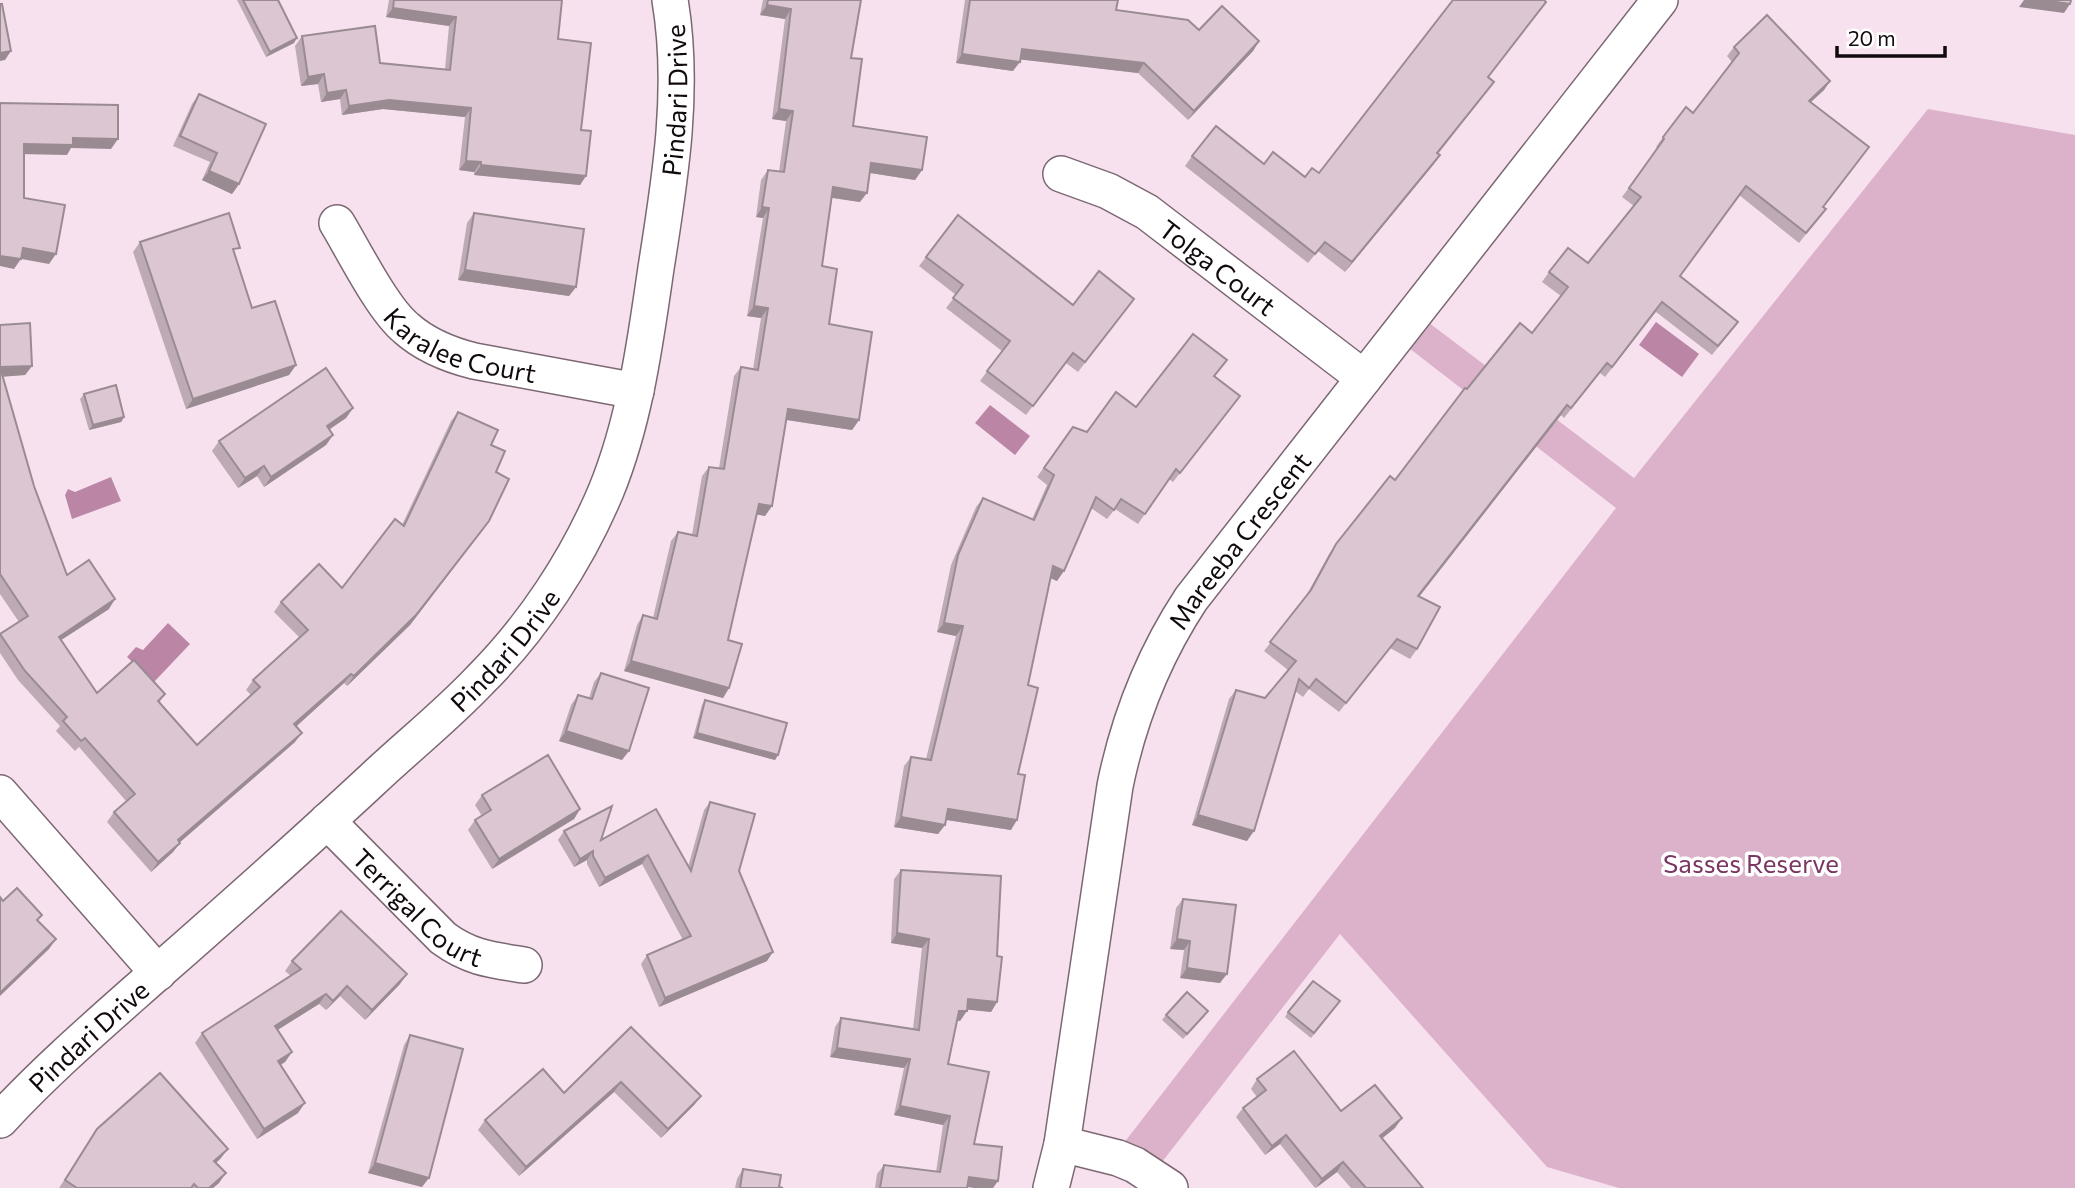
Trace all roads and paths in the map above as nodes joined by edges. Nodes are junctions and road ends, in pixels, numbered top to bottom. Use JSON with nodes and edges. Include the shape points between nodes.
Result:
{"nodes":[{"id":1,"x":670,"y":0,"type":"edge"},
{"id":2,"x":1660,"y":0,"type":"edge"},
{"id":3,"x":1061,"y":174,"type":"dead end"},
{"id":4,"x":337,"y":223,"type":"dead end"},
{"id":5,"x":1364,"y":378,"type":"junction"},
{"id":6,"x":636,"y":391,"type":"junction"},
{"id":7,"x":0,"y":793,"type":"edge"},
{"id":8,"x":327,"y":821,"type":"junction"},
{"id":9,"x":524,"y":965,"type":"dead end"},
{"id":10,"x":158,"y":973,"type":"junction"},
{"id":11,"x":0,"y":1120,"type":"edge"},
{"id":12,"x":1062,"y":1144,"type":"junction"},
{"id":13,"x":1051,"y":1188,"type":"edge"},
{"id":14,"x":1170,"y":1188,"type":"edge"}],
"edges":[{"from":1,"to":6,"type":"street","name":"Pindari Drive","via":[[677,60],[674,129]]},
{"from":2,"to":5,"type":"street","name":"Mareeba Crescent"},
{"from":3,"to":5,"type":"street","name":"Tolga Court","via":[[1147,212]]},
{"from":4,"to":6,"type":"street","name":"Karalee Court","via":[[388,307],[405,328],[425,342],[474,361]]},
{"from":5,"to":12,"type":"street","name":"Mareeba Crescent","via":[[1191,599],[1138,699],[1115,786]]},
{"from":6,"to":8,"type":"street","name":"Pindari Drive","via":[[605,494],[541,607],[477,684]]},
{"from":7,"to":10,"type":"street"},
{"from":8,"to":9,"type":"street","name":"Terrigal Court","via":[[443,938],[481,958]]},
{"from":8,"to":10,"type":"street","name":"Pindari Drive"},
{"from":10,"to":11,"type":"street","name":"Pindari Drive","via":[[65,1053]]},
{"from":12,"to":13,"type":"street","name":"Mareeba Crescent"},
{"from":12,"to":14,"type":"street","via":[[1118,1158]]}]}
